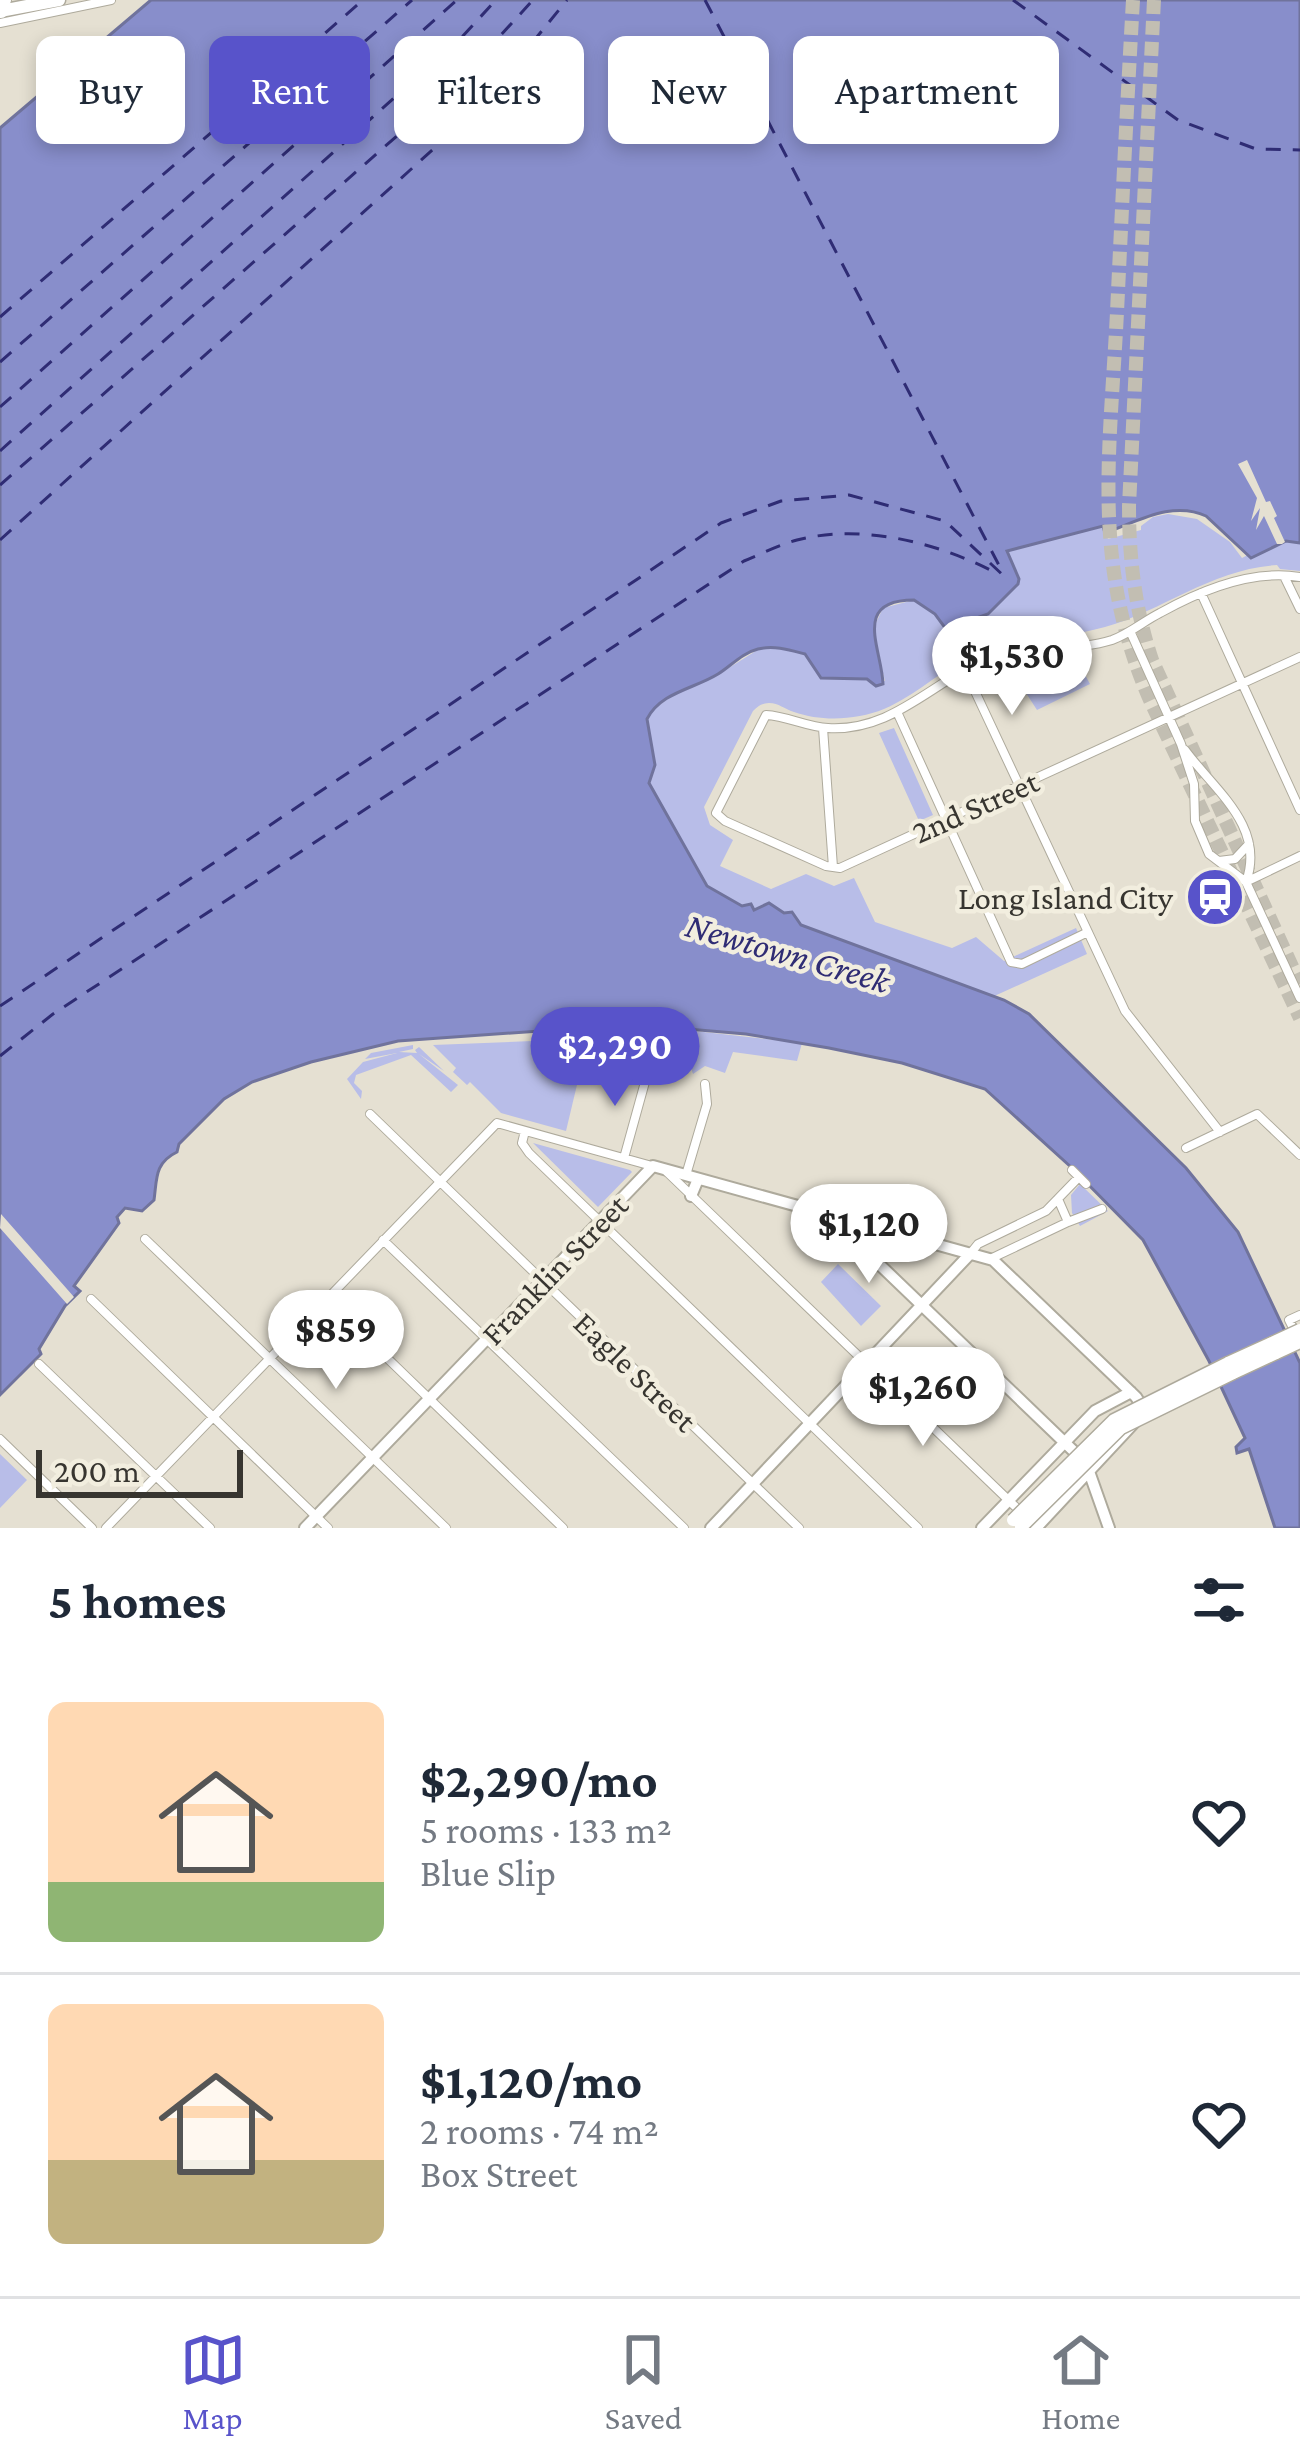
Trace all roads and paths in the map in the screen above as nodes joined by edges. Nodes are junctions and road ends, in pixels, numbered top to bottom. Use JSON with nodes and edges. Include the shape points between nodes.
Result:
{"nodes":[{"id":1,"x":59,"y":0,"type":"edge"},
{"id":2,"x":111,"y":0,"type":"edge"},
{"id":3,"x":0,"y":11,"type":"edge"},
{"id":4,"x":0,"y":23,"type":"edge"},
{"id":5,"x":1284,"y":574,"type":"junction"},
{"id":6,"x":1300,"y":577,"type":"edge"},
{"id":7,"x":1201,"y":593,"type":"junction"},
{"id":8,"x":1300,"y":609,"type":"edge"},
{"id":9,"x":1130,"y":631,"type":"junction"},
{"id":10,"x":1300,"y":657,"type":"edge"},
{"id":11,"x":965,"y":670,"type":"junction"},
{"id":12,"x":1242,"y":683,"type":"junction"},
{"id":13,"x":898,"y":714,"type":"junction"},
{"id":14,"x":1169,"y":717,"type":"junction"},
{"id":15,"x":823,"y":728,"type":"junction"},
{"id":16,"x":1181,"y":744,"type":"junction"},
{"id":17,"x":1020,"y":786,"type":"junction"},
{"id":18,"x":1300,"y":810,"type":"edge"},
{"id":19,"x":946,"y":819,"type":"junction"},
{"id":20,"x":1249,"y":844,"type":"junction"},
{"id":21,"x":1300,"y":856,"type":"edge"},
{"id":22,"x":1218,"y":861,"type":"junction"},
{"id":23,"x":833,"y":868,"type":"junction"},
{"id":24,"x":1246,"y":881,"type":"junction"},
{"id":25,"x":1088,"y":932,"type":"junction"},
{"id":26,"x":1300,"y":998,"type":"edge"},
{"id":27,"x":643,"y":1064,"type":"dead end"},
{"id":28,"x":705,"y":1084,"type":"dead end"},
{"id":29,"x":370,"y":1114,"type":"dead end"},
{"id":30,"x":525,"y":1131,"type":"junction"},
{"id":31,"x":1220,"y":1132,"type":"junction"},
{"id":32,"x":1186,"y":1148,"type":"dead end"},
{"id":33,"x":1300,"y":1155,"type":"edge"},
{"id":34,"x":623,"y":1158,"type":"junction"},
{"id":35,"x":659,"y":1168,"type":"junction"},
{"id":36,"x":692,"y":1177,"type":"junction"},
{"id":37,"x":1079,"y":1177,"type":"dead end"},
{"id":38,"x":439,"y":1181,"type":"junction"},
{"id":39,"x":692,"y":1196,"type":"junction"},
{"id":40,"x":1058,"y":1199,"type":"junction"},
{"id":41,"x":1102,"y":1209,"type":"dead end"},
{"id":42,"x":829,"y":1216,"type":"junction"},
{"id":43,"x":600,"y":1221,"type":"junction"},
{"id":44,"x":1068,"y":1222,"type":"junction"},
{"id":45,"x":869,"y":1227,"type":"junction"},
{"id":46,"x":145,"y":1240,"type":"dead end"},
{"id":47,"x":383,"y":1240,"type":"junction"},
{"id":48,"x":860,"y":1244,"type":"junction"},
{"id":49,"x":980,"y":1256,"type":"junction"},
{"id":50,"x":951,"y":1279,"type":"junction"},
{"id":51,"x":542,"y":1281,"type":"junction"},
{"id":52,"x":91,"y":1299,"type":"dead end"},
{"id":53,"x":326,"y":1299,"type":"junction"},
{"id":54,"x":925,"y":1306,"type":"junction"},
{"id":55,"x":1300,"y":1315,"type":"edge"},
{"id":56,"x":1300,"y":1330,"type":"edge"},
{"id":57,"x":487,"y":1339,"type":"junction"},
{"id":58,"x":1300,"y":1342,"type":"edge"},
{"id":59,"x":269,"y":1358,"type":"junction"},
{"id":60,"x":39,"y":1364,"type":"dead end"},
{"id":61,"x":868,"y":1365,"type":"junction"},
{"id":62,"x":1131,"y":1392,"type":"junction"},
{"id":63,"x":430,"y":1398,"type":"junction"},
{"id":64,"x":212,"y":1417,"type":"junction"},
{"id":65,"x":811,"y":1425,"type":"junction"},
{"id":66,"x":0,"y":1439,"type":"edge"},
{"id":67,"x":1065,"y":1442,"type":"junction"},
{"id":68,"x":373,"y":1457,"type":"junction"},
{"id":69,"x":1091,"y":1471,"type":"junction"},
{"id":70,"x":156,"y":1476,"type":"junction"},
{"id":71,"x":754,"y":1484,"type":"junction"},
{"id":72,"x":1009,"y":1501,"type":"junction"},
{"id":73,"x":316,"y":1516,"type":"junction"},
{"id":74,"x":1015,"y":1526,"type":"edge"},
{"id":75,"x":92,"y":1528,"type":"edge"},
{"id":76,"x":106,"y":1528,"type":"edge"},
{"id":77,"x":210,"y":1528,"type":"edge"},
{"id":78,"x":305,"y":1528,"type":"edge"},
{"id":79,"x":328,"y":1528,"type":"edge"},
{"id":80,"x":446,"y":1528,"type":"edge"},
{"id":81,"x":563,"y":1528,"type":"edge"},
{"id":82,"x":684,"y":1528,"type":"edge"},
{"id":83,"x":711,"y":1528,"type":"edge"},
{"id":84,"x":799,"y":1528,"type":"edge"},
{"id":85,"x":918,"y":1528,"type":"edge"},
{"id":86,"x":982,"y":1528,"type":"edge"},
{"id":87,"x":1036,"y":1528,"type":"edge"},
{"id":88,"x":1109,"y":1528,"type":"edge"}],
"edges":[{"from":1,"to":3,"type":"main road"},
{"from":2,"to":4,"type":"street"},
{"from":5,"to":6,"type":"street"},
{"from":5,"to":7,"type":"street"},
{"from":5,"to":8,"type":"street"},
{"from":7,"to":9,"type":"street"},
{"from":7,"to":12,"type":"street"},
{"from":9,"to":11,"type":"street","via":[[1084,646],[1013,651]]},
{"from":9,"to":14,"type":"street"},
{"from":10,"to":12,"type":"street","name":"2nd Street"},
{"from":11,"to":13,"type":"street"},
{"from":11,"to":17,"type":"street"},
{"from":12,"to":14,"type":"street","name":"2nd Street"},
{"from":12,"to":18,"type":"street"},
{"from":13,"to":15,"type":"street"},
{"from":13,"to":19,"type":"street"},
{"from":14,"to":16,"type":"street"},
{"from":14,"to":17,"type":"street","name":"2nd Street"},
{"from":15,"to":23,"type":"street"},
{"from":15,"to":23,"type":"street","via":[[766,715],[716,813]]},
{"from":16,"to":20,"type":"street","via":[[1232,802]]},
{"from":16,"to":22,"type":"street","via":[[1195,821]]},
{"from":17,"to":19,"type":"street","name":"2nd Street"},
{"from":17,"to":25,"type":"street"},
{"from":19,"to":23,"type":"street","name":"2nd Street"},
{"from":19,"to":25,"type":"street","via":[[1011,962]]},
{"from":20,"to":22,"type":"street","via":[[1235,859]]},
{"from":20,"to":24,"type":"street"},
{"from":21,"to":24,"type":"street"},
{"from":22,"to":24,"type":"street"},
{"from":24,"to":26,"type":"street"},
{"from":25,"to":31,"type":"street","via":[[1128,1016]]},
{"from":27,"to":34,"type":"street"},
{"from":28,"to":36,"type":"street"},
{"from":29,"to":38,"type":"street","name":"Eagle Street"},
{"from":30,"to":34,"type":"street"},
{"from":30,"to":38,"type":"street","via":[[497,1123]]},
{"from":30,"to":43,"type":"street","via":[[524,1148]]},
{"from":31,"to":32,"type":"street"},
{"from":31,"to":33,"type":"street","via":[[1257,1114]]},
{"from":34,"to":35,"type":"street"},
{"from":35,"to":36,"type":"street"},
{"from":35,"to":39,"type":"street"},
{"from":35,"to":43,"type":"street","name":"Franklin Street"},
{"from":36,"to":39,"type":"street"},
{"from":36,"to":42,"type":"street"},
{"from":37,"to":40,"type":"street"},
{"from":38,"to":47,"type":"street"},
{"from":38,"to":51,"type":"street","name":"Eagle Street"},
{"from":39,"to":61,"type":"street"},
{"from":40,"to":44,"type":"street"},
{"from":40,"to":49,"type":"street","via":[[978,1244]]},
{"from":41,"to":44,"type":"street"},
{"from":42,"to":45,"type":"street"},
{"from":42,"to":48,"type":"street"},
{"from":43,"to":51,"type":"street","name":"Franklin Street"},
{"from":43,"to":65,"type":"street"},
{"from":44,"to":49,"type":"street"},
{"from":45,"to":48,"type":"street"},
{"from":45,"to":49,"type":"street"},
{"from":46,"to":59,"type":"street"},
{"from":47,"to":53,"type":"street"},
{"from":47,"to":57,"type":"street"},
{"from":48,"to":54,"type":"street"},
{"from":49,"to":50,"type":"street"},
{"from":49,"to":50,"type":"street"},
{"from":49,"to":62,"type":"street"},
{"from":50,"to":54,"type":"street"},
{"from":51,"to":57,"type":"street","name":"Franklin Street"},
{"from":51,"to":71,"type":"street","name":"Eagle Street"},
{"from":52,"to":64,"type":"street"},
{"from":53,"to":59,"type":"street"},
{"from":53,"to":63,"type":"street"},
{"from":54,"to":61,"type":"street"},
{"from":54,"to":67,"type":"street"},
{"from":55,"to":58,"type":"street","via":[[1289,1320]]},
{"from":56,"to":74,"type":"main road","bridge":true,"via":[[1124,1413]]},
{"from":57,"to":63,"type":"street","name":"Franklin Street"},
{"from":57,"to":82,"type":"street"},
{"from":58,"to":74,"type":"main road","bridge":true,"via":[[1130,1422]]},
{"from":59,"to":64,"type":"street"},
{"from":59,"to":68,"type":"street"},
{"from":60,"to":70,"type":"street"},
{"from":61,"to":65,"type":"street"},
{"from":61,"to":72,"type":"street"},
{"from":62,"to":67,"type":"street","via":[[1099,1408]]},
{"from":62,"to":69,"type":"street","via":[[1145,1411]]},
{"from":63,"to":68,"type":"street","name":"Franklin Street"},
{"from":63,"to":81,"type":"street"},
{"from":64,"to":70,"type":"street"},
{"from":64,"to":73,"type":"street"},
{"from":65,"to":71,"type":"street"},
{"from":65,"to":85,"type":"street"},
{"from":66,"to":75,"type":"street"},
{"from":67,"to":69,"type":"street"},
{"from":67,"to":72,"type":"street"},
{"from":68,"to":73,"type":"street","name":"Franklin Street"},
{"from":68,"to":80,"type":"street"},
{"from":69,"to":87,"type":"street"},
{"from":69,"to":88,"type":"street"},
{"from":70,"to":76,"type":"street"},
{"from":70,"to":77,"type":"street"},
{"from":71,"to":83,"type":"street"},
{"from":71,"to":84,"type":"street","name":"Eagle Street"},
{"from":72,"to":86,"type":"street"},
{"from":72,"to":87,"type":"street"},
{"from":73,"to":78,"type":"street","name":"Franklin Street"},
{"from":73,"to":79,"type":"street"}]}
